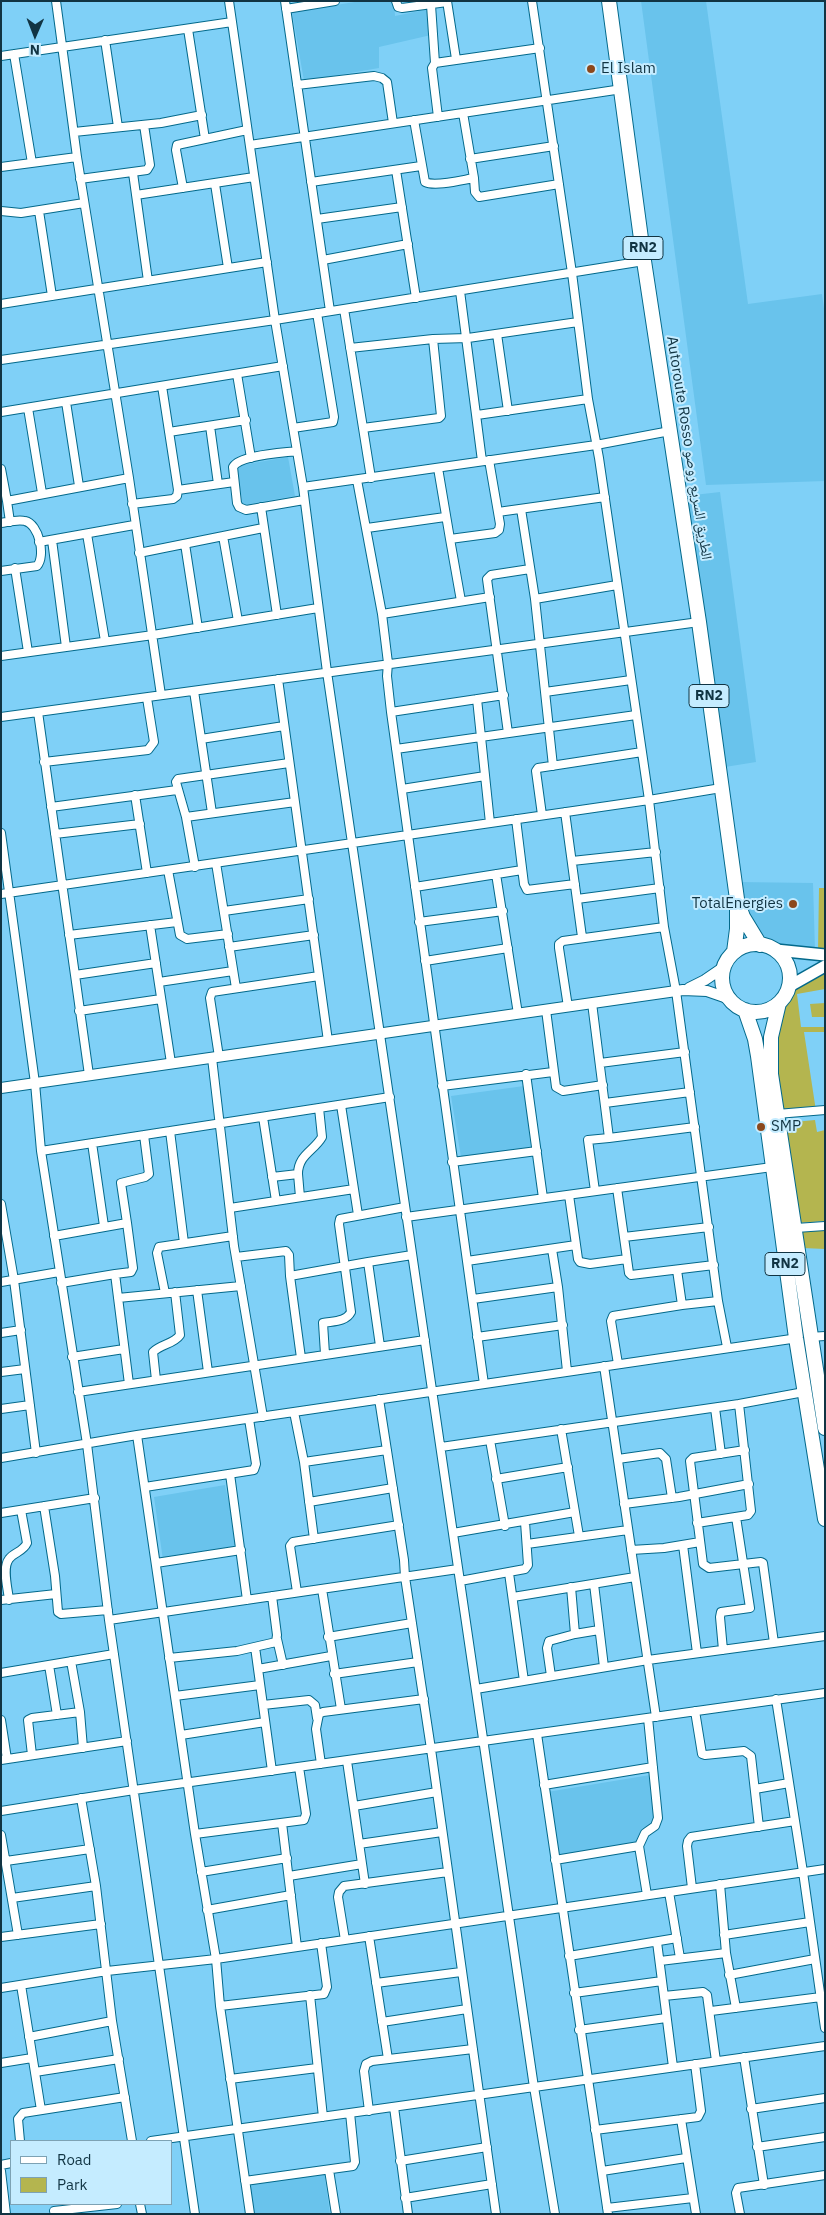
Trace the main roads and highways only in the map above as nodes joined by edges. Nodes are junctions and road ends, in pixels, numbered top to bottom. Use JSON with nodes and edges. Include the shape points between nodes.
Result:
{"nodes":[{"id":1,"x":609,"y":1,"type":"edge"},
{"id":2,"x":737,"y":899,"type":"junction"},
{"id":3,"x":760,"y":944,"type":"junction"},
{"id":4,"x":776,"y":950,"type":"junction"},
{"id":5,"x":734,"y":952,"type":"junction"},
{"id":6,"x":825,"y":955,"type":"edge"},
{"id":7,"x":825,"y":966,"type":"edge"},
{"id":8,"x":788,"y":987,"type":"junction"},
{"id":9,"x":778,"y":1003,"type":"junction"},
{"id":10,"x":745,"y":1010,"type":"junction"},
{"id":11,"x":818,"y":1336,"type":"edge"},
{"id":12,"x":825,"y":1428,"type":"edge"},
{"id":13,"x":825,"y":1519,"type":"edge"}],
"edges":[{"from":1,"to":2,"type":"highway","name":"Autoroute Rosso الطريق السريع روصو","number":"RN2"},
{"from":2,"to":3,"type":"highway","name":"Autoroute Rosso الطريق السريع روصو","number":"RN2","via":[[743,917]]},
{"from":2,"to":5,"type":"highway","name":"Autoroute Rosso الطريق السريع روصو","number":"RN2"},
{"from":3,"to":4,"type":"highway"},
{"from":3,"to":5,"type":"highway"},
{"from":4,"to":6,"type":"main road"},
{"from":4,"to":8,"type":"highway","via":[[788,967]]},
{"from":5,"to":10,"type":"highway","via":[[724,967],[722,981],[730,999]]},
{"from":7,"to":8,"type":"main road"},
{"from":8,"to":9,"type":"highway"},
{"from":9,"to":10,"type":"highway","via":[[760,1011]]},
{"from":9,"to":11,"type":"highway","number":"RN2","via":[[770,1050],[777,1114]]},
{"from":10,"to":13,"type":"highway","number":"RN2","via":[[755,1039],[796,1338]]},
{"from":11,"to":12,"type":"highway","number":"RN2"}]}
